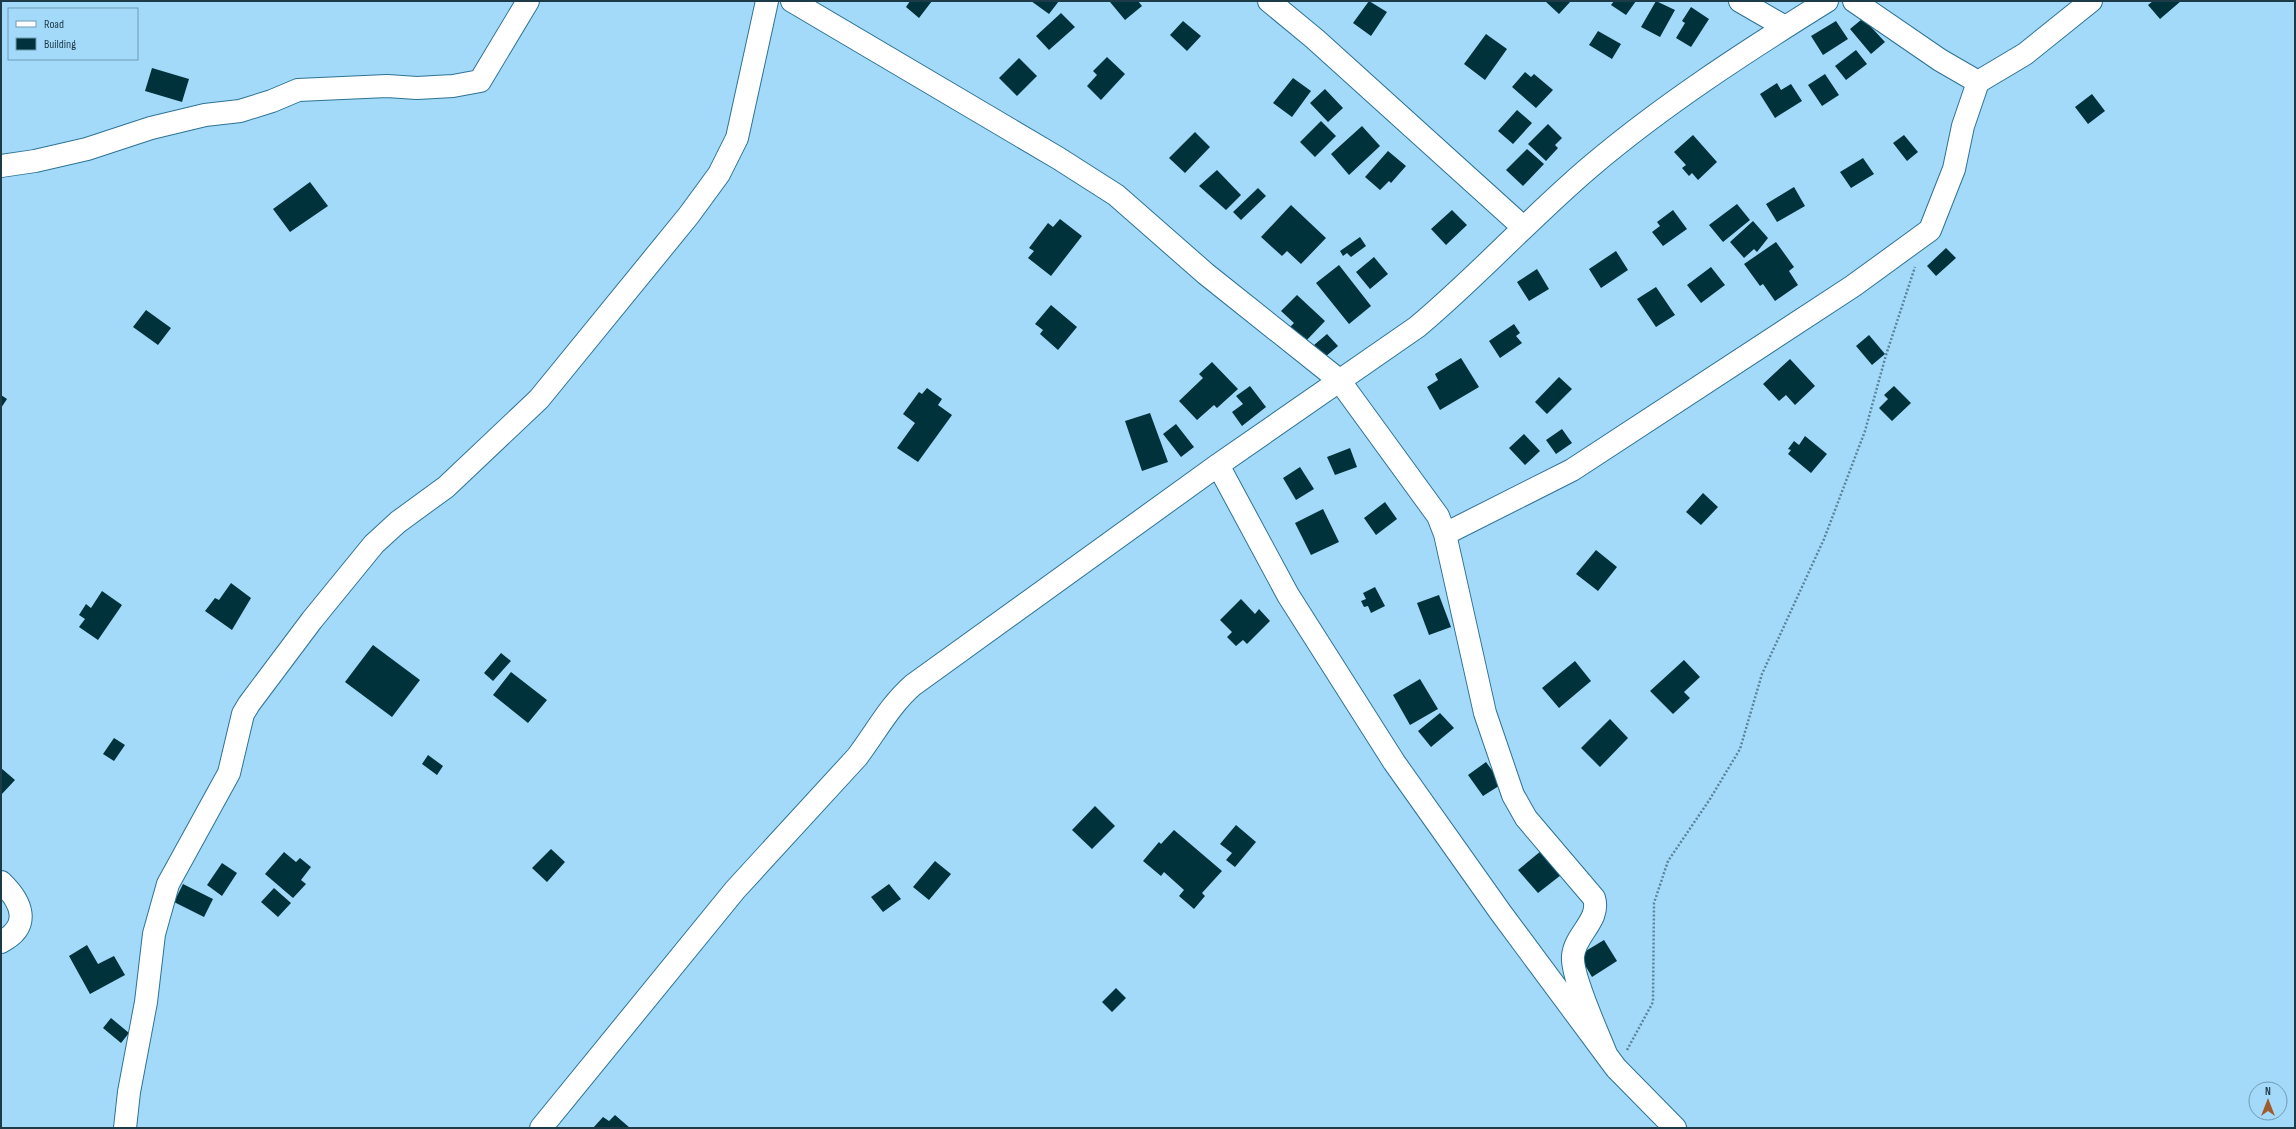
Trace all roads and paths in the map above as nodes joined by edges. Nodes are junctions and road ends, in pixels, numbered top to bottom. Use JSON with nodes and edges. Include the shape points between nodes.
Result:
{"nodes":[{"id":1,"x":528,"y":1,"type":"edge"},
{"id":2,"x":767,"y":1,"type":"edge"},
{"id":3,"x":1269,"y":1,"type":"edge"},
{"id":4,"x":1740,"y":1,"type":"edge"},
{"id":5,"x":1827,"y":1,"type":"edge"},
{"id":6,"x":1854,"y":1,"type":"edge"},
{"id":7,"x":2091,"y":1,"type":"edge"},
{"id":8,"x":798,"y":2,"type":"edge"},
{"id":9,"x":1785,"y":27,"type":"junction"},
{"id":10,"x":1978,"y":82,"type":"junction"},
{"id":11,"x":1,"y":166,"type":"edge"},
{"id":12,"x":1523,"y":227,"type":"junction"},
{"id":13,"x":1916,"y":265,"type":"dead end"},
{"id":14,"x":1339,"y":380,"type":"junction"},
{"id":15,"x":1218,"y":464,"type":"junction"},
{"id":16,"x":1445,"y":534,"type":"junction"},
{"id":17,"x":1,"y":882,"type":"edge"},
{"id":18,"x":1,"y":942,"type":"edge"},
{"id":19,"x":1611,"y":1061,"type":"junction"},
{"id":20,"x":125,"y":1128,"type":"edge"},
{"id":21,"x":541,"y":1128,"type":"edge"},
{"id":22,"x":1675,"y":1128,"type":"edge"}],
"edges":[{"from":1,"to":11,"type":"street","via":[[480,80],[453,86],[417,88],[387,86],[298,90],[240,111],[205,115],[151,128],[87,149]]},
{"from":2,"to":20,"type":"street","via":[[737,138],[719,174],[694,209],[539,399],[446,487],[398,522],[374,544],[312,620],[249,704],[244,714],[229,773],[168,884],[154,934],[146,1002]]},
{"from":3,"to":12,"type":"street","via":[[1315,39]]},
{"from":4,"to":9,"type":"street"},
{"from":5,"to":9,"type":"street"},
{"from":6,"to":10,"type":"street","via":[[1940,60]]},
{"from":7,"to":10,"type":"street","via":[[2025,54]]},
{"from":8,"to":14,"type":"street","via":[[1116,195],[1206,274]]},
{"from":9,"to":12,"type":"street","via":[[1625,138]]},
{"from":10,"to":16,"type":"street","via":[[1963,126],[1954,169],[1930,230],[1853,286],[1572,470]]},
{"from":12,"to":14,"type":"street","via":[[1417,327]]},
{"from":13,"to":19,"type":"path","via":[[1886,355],[1865,431],[1824,539],[1762,674],[1740,750],[1668,861],[1654,903],[1653,1002]]},
{"from":14,"to":15,"type":"street"},
{"from":14,"to":16,"type":"street","via":[[1432,506]]},
{"from":15,"to":19,"type":"street","via":[[1288,595],[1364,717],[1501,913]]},
{"from":15,"to":21,"type":"street","via":[[913,685],[897,700],[857,757],[735,890]]},
{"from":16,"to":19,"type":"street","via":[[1485,712],[1518,806],[1590,891],[1596,902],[1595,913],[1574,947],[1573,957],[1588,1010]]},
{"from":17,"to":18,"type":"street","via":[[20,906],[21,920],[12,934]]},
{"from":19,"to":22,"type":"street"}]}
